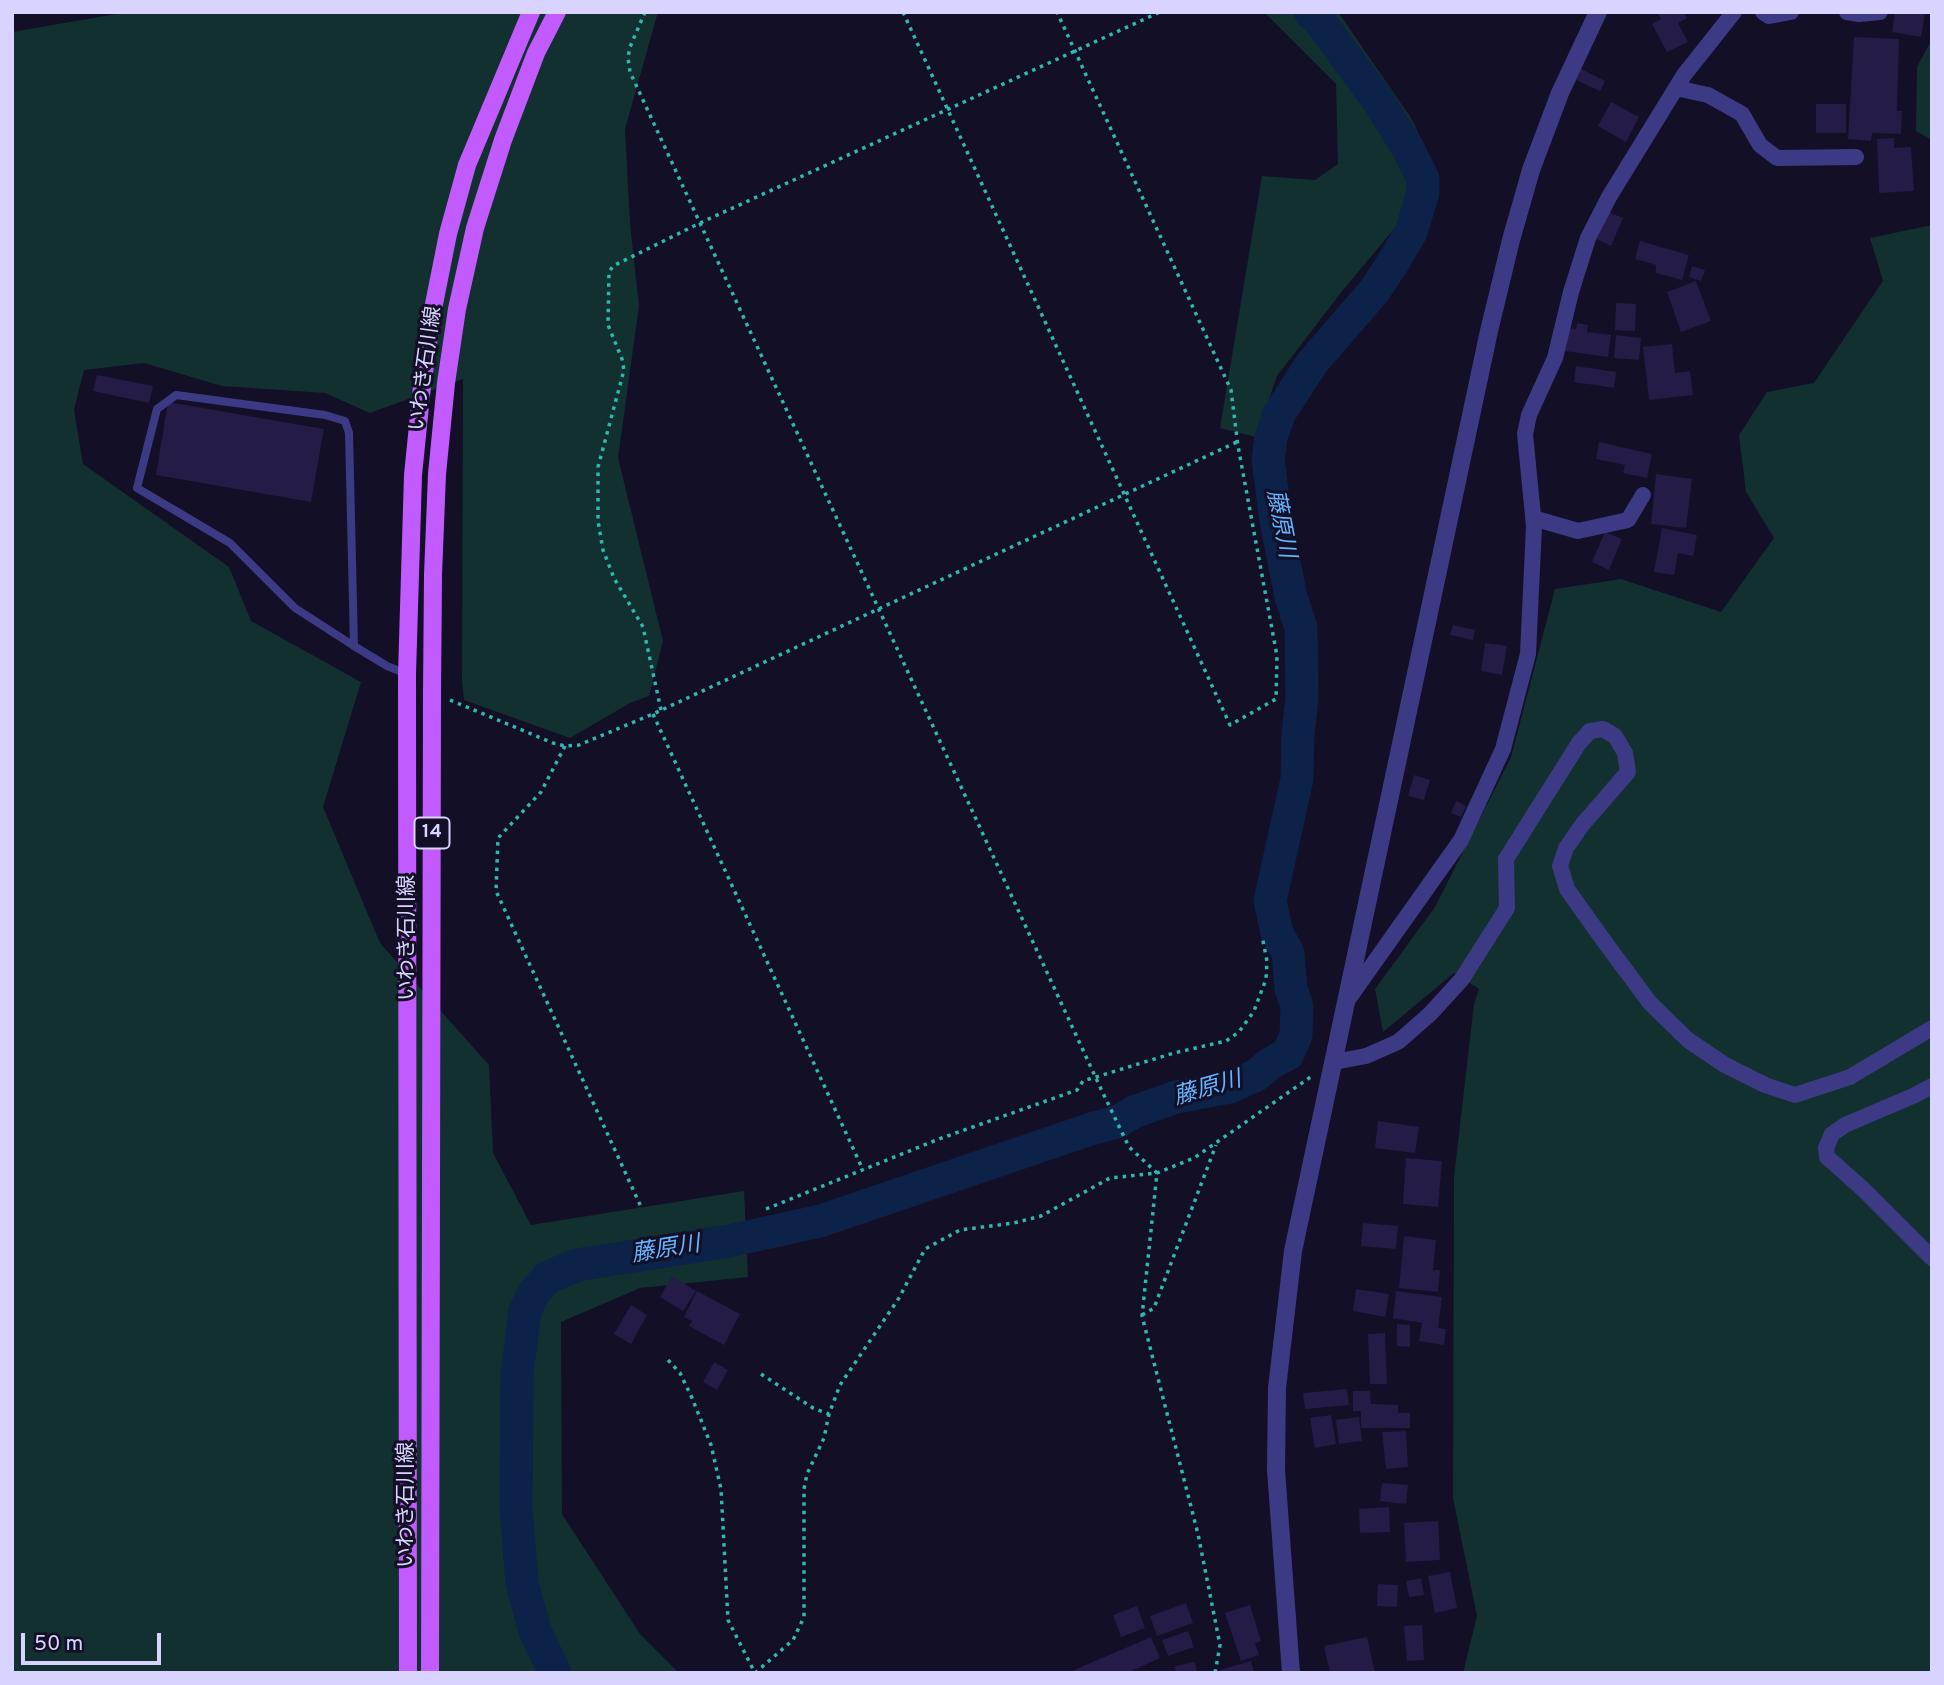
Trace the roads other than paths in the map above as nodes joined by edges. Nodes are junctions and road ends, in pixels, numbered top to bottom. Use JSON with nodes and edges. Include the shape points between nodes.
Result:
{"nodes":[{"id":1,"x":531,"y":12,"type":"edge"},
{"id":2,"x":557,"y":12,"type":"edge"},
{"id":3,"x":1598,"y":12,"type":"edge"},
{"id":4,"x":1734,"y":12,"type":"edge"},
{"id":5,"x":1763,"y":12,"type":"edge"},
{"id":6,"x":1791,"y":12,"type":"edge"},
{"id":7,"x":1847,"y":12,"type":"edge"},
{"id":8,"x":1880,"y":12,"type":"edge"},
{"id":9,"x":1676,"y":88,"type":"junction"},
{"id":10,"x":1856,"y":157,"type":"dead end"},
{"id":11,"x":1643,"y":495,"type":"dead end"},
{"id":12,"x":1534,"y":517,"type":"junction"},
{"id":13,"x":354,"y":646,"type":"junction"},
{"id":14,"x":407,"y":674,"type":"junction"},
{"id":15,"x":1349,"y":998,"type":"junction"},
{"id":16,"x":1932,"y":1028,"type":"edge"},
{"id":17,"x":1334,"y":1062,"type":"junction"},
{"id":18,"x":1932,"y":1086,"type":"edge"},
{"id":19,"x":1932,"y":1258,"type":"edge"},
{"id":20,"x":408,"y":1673,"type":"edge"},
{"id":21,"x":430,"y":1673,"type":"edge"},
{"id":22,"x":1291,"y":1673,"type":"edge"}],
"edges":[{"from":1,"to":14,"type":"main road","name":"いわき石川線","number":"14","via":[[467,165],[433,309],[413,475]]},
{"from":2,"to":21,"type":"main road","name":"いわき石川線","number":"14","via":[[536,52],[475,228],[457,309],[437,474],[432,693]]},
{"from":3,"to":15,"type":"street","via":[[1560,93],[1511,240]]},
{"from":4,"to":9,"type":"street"},
{"from":5,"to":6,"type":"street","via":[[1769,16]]},
{"from":7,"to":8,"type":"street"},
{"from":9,"to":10,"type":"street","via":[[1708,95],[1742,114],[1759,145],[1777,158]]},
{"from":9,"to":12,"type":"street","via":[[1588,237],[1555,358],[1529,415],[1525,434]]},
{"from":11,"to":12,"type":"street","via":[[1628,520],[1578,531]]},
{"from":12,"to":15,"type":"street","via":[[1528,654],[1503,749],[1461,840]]},
{"from":13,"to":13,"type":"lane","via":[[349,433],[345,421],[176,395],[157,409],[137,488],[230,543],[295,608]]},
{"from":13,"to":14,"type":"lane"},
{"from":14,"to":20,"type":"main road","name":"いわき石川線","number":"14"},
{"from":15,"to":17,"type":"street"},
{"from":16,"to":17,"type":"street","via":[[1850,1077],[1795,1095],[1725,1065],[1688,1040],[1650,1003],[1604,941],[1567,889],[1560,866],[1582,825],[1628,772],[1625,753],[1615,736],[1603,729],[1590,731],[1579,743],[1506,859],[1507,908],[1462,979],[1398,1042],[1366,1056]]},
{"from":17,"to":22,"type":"street","via":[[1293,1251],[1277,1388],[1276,1470]]},
{"from":18,"to":19,"type":"street","via":[[1845,1125],[1832,1134],[1826,1148],[1827,1157]]}]}
